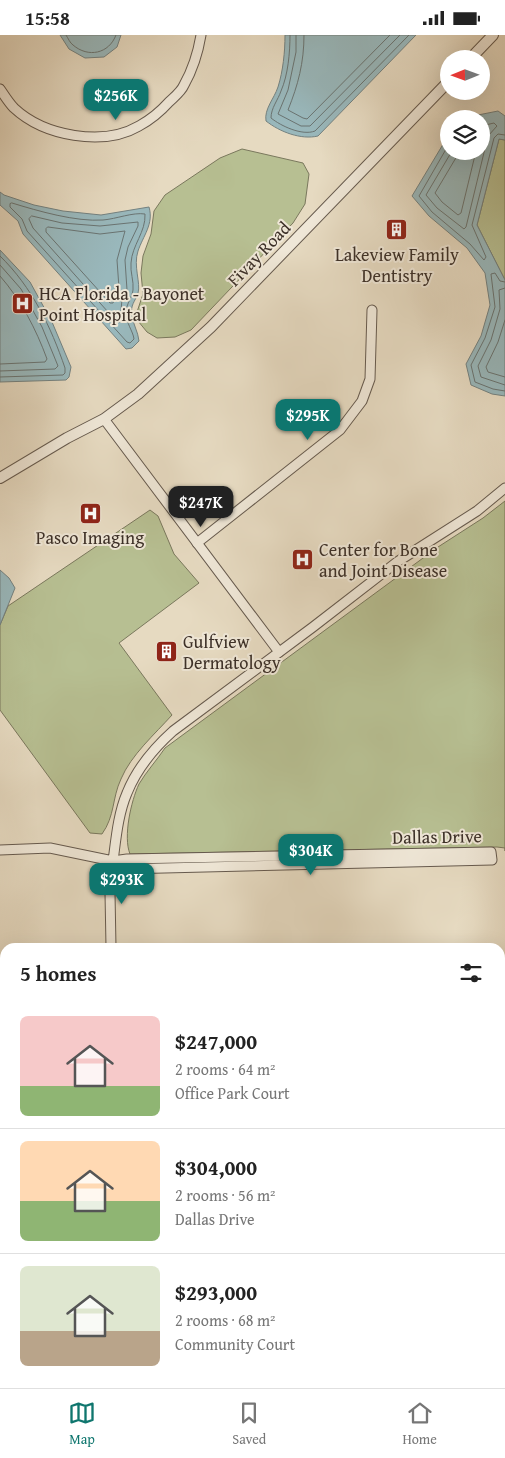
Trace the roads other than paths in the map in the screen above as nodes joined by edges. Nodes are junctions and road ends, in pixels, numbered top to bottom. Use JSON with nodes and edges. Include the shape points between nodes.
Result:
{"nodes":[{"id":1,"x":200,"y":35,"type":"edge"},
{"id":2,"x":493,"y":35,"type":"edge"},
{"id":3,"x":479,"y":50,"type":"edge"},
{"id":4,"x":0,"y":89,"type":"edge"},
{"id":5,"x":440,"y":90,"type":"edge"},
{"id":6,"x":372,"y":309,"type":"dead end"},
{"id":7,"x":104,"y":419,"type":"junction"},
{"id":8,"x":0,"y":478,"type":"edge"},
{"id":9,"x":505,"y":488,"type":"edge"},
{"id":10,"x":197,"y":543,"type":"junction"},
{"id":11,"x":279,"y":652,"type":"junction"},
{"id":12,"x":0,"y":850,"type":"edge"},
{"id":13,"x":112,"y":861,"type":"junction"},
{"id":14,"x":111,"y":943,"type":"edge"}],
"edges":[{"from":1,"to":4,"type":"street","via":[[198,56],[183,87],[160,112],[138,127],[113,135],[85,137],[58,133],[34,122],[14,107]]},
{"from":2,"to":3,"type":"street"},
{"from":5,"to":7,"type":"street","name":"Fivay Road","via":[[211,327],[138,394]]},
{"from":6,"to":10,"type":"street","via":[[370,379],[362,401],[340,430]]},
{"from":7,"to":8,"type":"street","name":"Fivay Road"},
{"from":7,"to":10,"type":"street"},
{"from":9,"to":11,"type":"street","via":[[477,511],[397,562]]},
{"from":10,"to":11,"type":"street"},
{"from":11,"to":13,"type":"street","via":[[156,746],[126,794]]},
{"from":12,"to":13,"type":"street","via":[[50,849]]},
{"from":13,"to":13,"type":"street","name":"Dallas Drive","via":[[124,869],[492,860],[492,852]]},
{"from":13,"to":14,"type":"street"}]}
